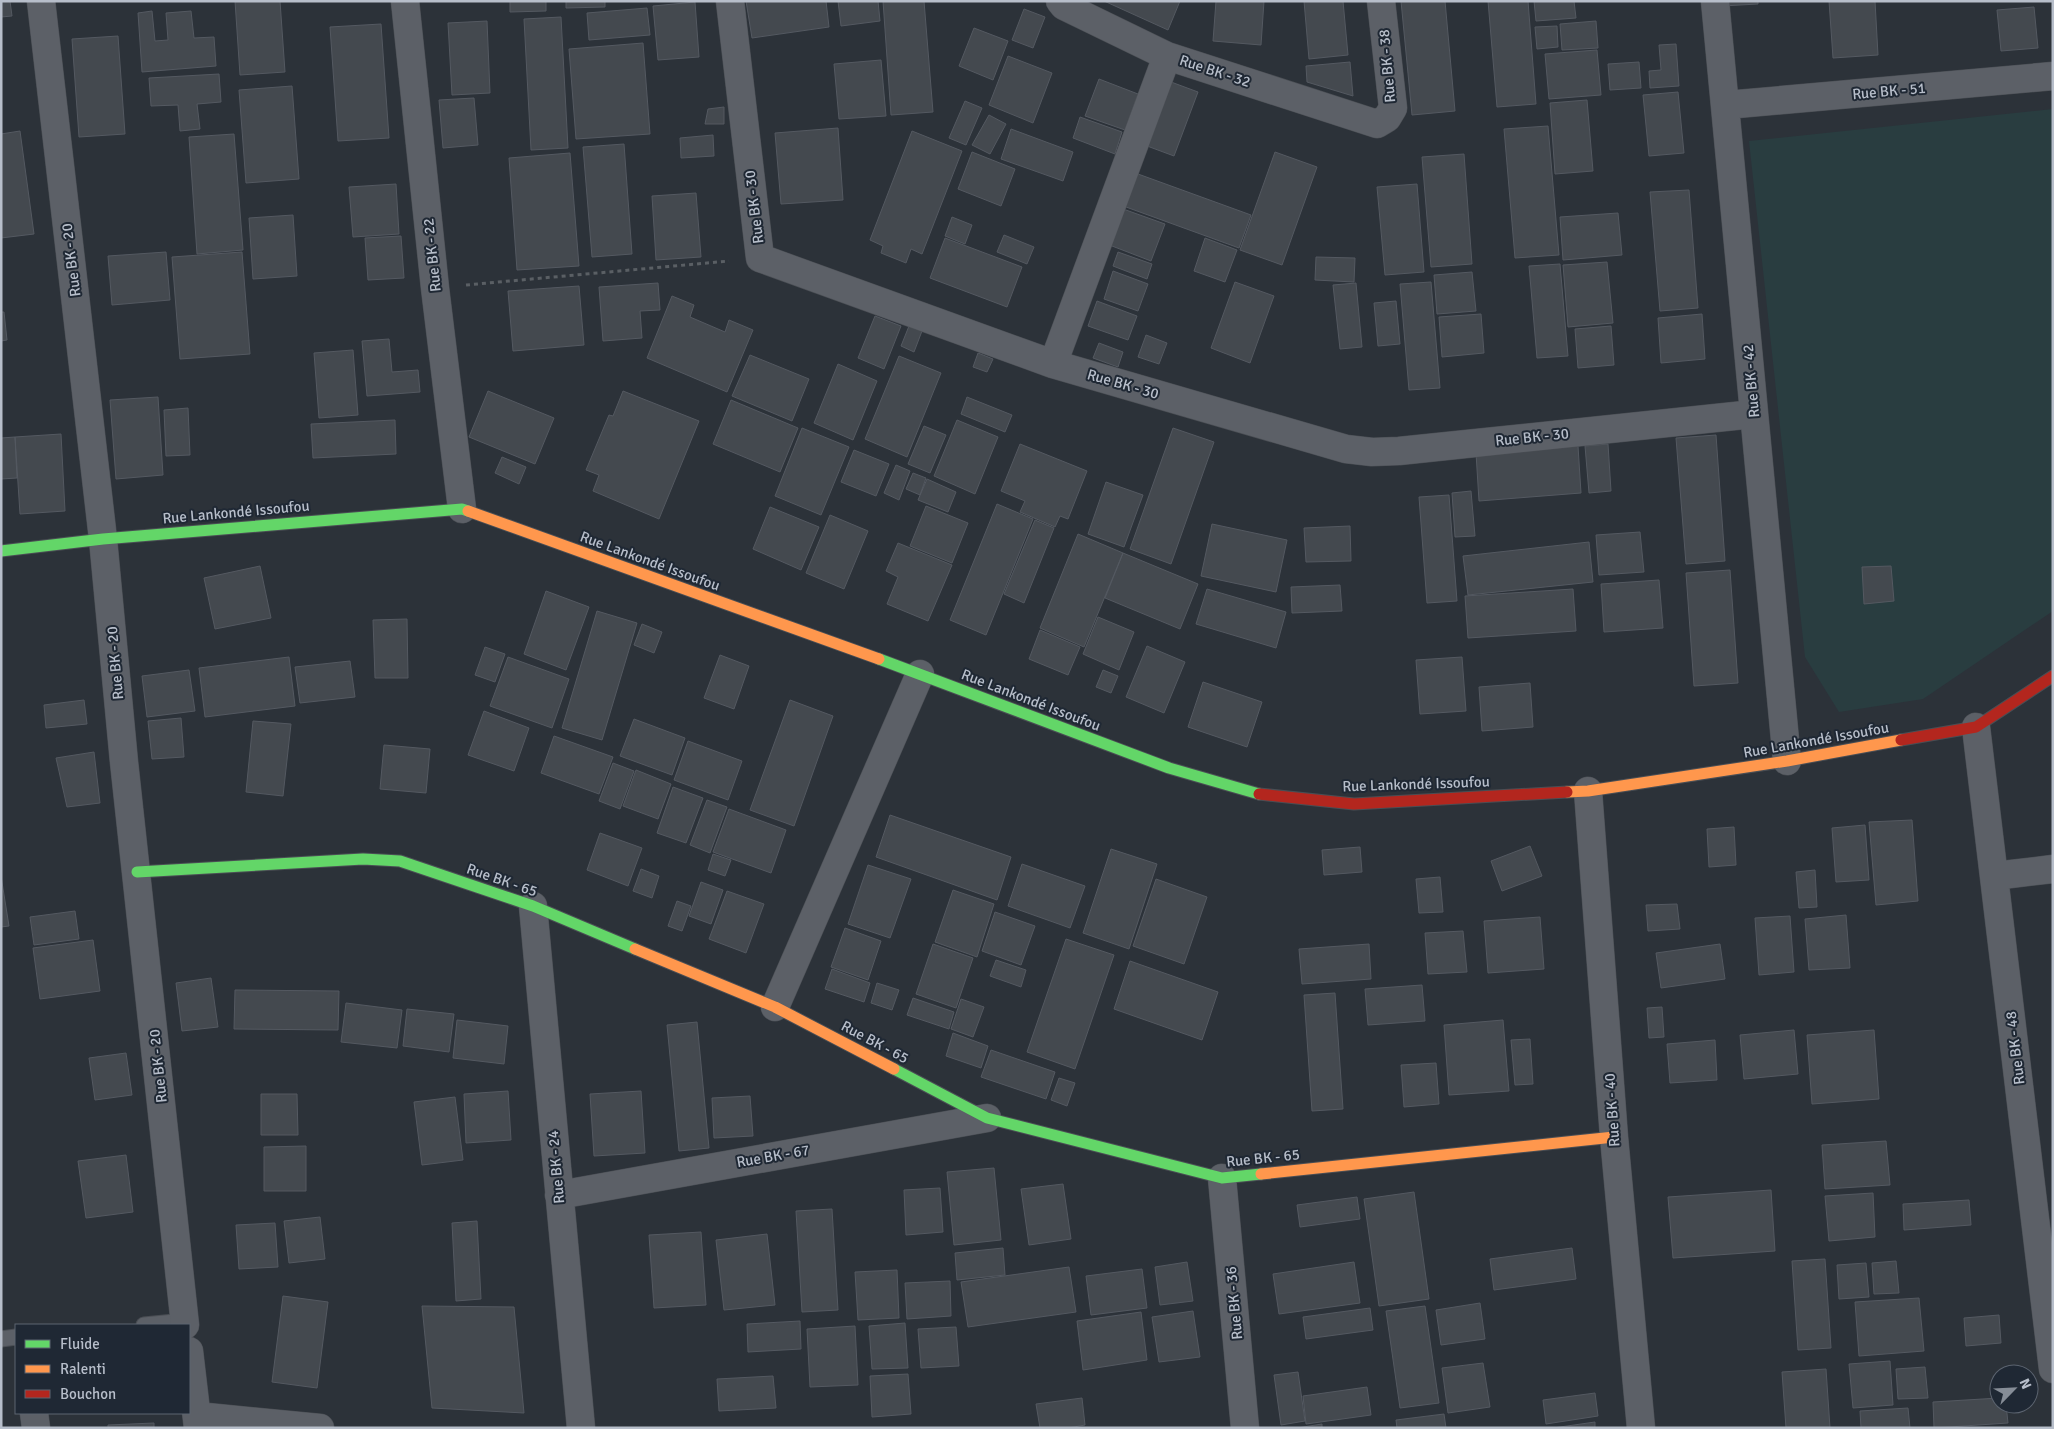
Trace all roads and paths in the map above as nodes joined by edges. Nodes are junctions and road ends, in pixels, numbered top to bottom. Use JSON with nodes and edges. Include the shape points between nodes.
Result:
{"nodes":[{"id":1,"x":41,"y":1,"type":"edge"},
{"id":2,"x":405,"y":1,"type":"edge"},
{"id":3,"x":730,"y":1,"type":"edge"},
{"id":4,"x":1060,"y":1,"type":"edge"},
{"id":5,"x":1381,"y":1,"type":"edge"},
{"id":6,"x":1715,"y":1,"type":"edge"},
{"id":7,"x":1168,"y":56,"type":"junction"},
{"id":8,"x":2053,"y":76,"type":"edge"},
{"id":9,"x":1726,"y":105,"type":"junction"},
{"id":10,"x":1377,"y":124,"type":"joint"},
{"id":11,"x":762,"y":258,"type":"junction"},
{"id":12,"x":435,"y":288,"type":"junction"},
{"id":13,"x":1052,"y":364,"type":"junction"},
{"id":14,"x":1754,"y":414,"type":"junction"},
{"id":15,"x":462,"y":509,"type":"junction"},
{"id":16,"x":103,"y":539,"type":"junction"},
{"id":17,"x":1,"y":550,"type":"edge"},
{"id":18,"x":920,"y":674,"type":"junction"},
{"id":19,"x":2053,"y":676,"type":"edge"},
{"id":20,"x":1976,"y":728,"type":"junction"},
{"id":21,"x":1787,"y":761,"type":"junction"},
{"id":22,"x":1588,"y":791,"type":"junction"},
{"id":23,"x":2053,"y":869,"type":"edge"},
{"id":24,"x":137,"y":872,"type":"junction"},
{"id":25,"x":1994,"y":876,"type":"junction"},
{"id":26,"x":533,"y":906,"type":"junction"},
{"id":27,"x":775,"y":1007,"type":"junction"},
{"id":28,"x":987,"y":1118,"type":"junction"},
{"id":29,"x":1614,"y":1137,"type":"junction"},
{"id":30,"x":1222,"y":1178,"type":"junction"},
{"id":31,"x":559,"y":1195,"type":"junction"},
{"id":32,"x":2045,"y":1234,"type":"edge"},
{"id":33,"x":185,"y":1323,"type":"edge"},
{"id":34,"x":164,"y":1324,"type":"edge"},
{"id":35,"x":15,"y":1337,"type":"edge"},
{"id":36,"x":1,"y":1338,"type":"edge"},
{"id":37,"x":190,"y":1359,"type":"edge"},
{"id":38,"x":2053,"y":1369,"type":"edge"},
{"id":39,"x":34,"y":1414,"type":"edge"},
{"id":40,"x":198,"y":1422,"type":"edge"},
{"id":41,"x":36,"y":1428,"type":"edge"},
{"id":42,"x":320,"y":1428,"type":"edge"},
{"id":43,"x":581,"y":1428,"type":"edge"},
{"id":44,"x":1245,"y":1428,"type":"edge"},
{"id":45,"x":1641,"y":1428,"type":"edge"}],
"edges":[{"from":1,"to":16,"type":"street","name":"Rue BK - 20"},
{"from":2,"to":12,"type":"street","name":"Rue BK - 22"},
{"from":3,"to":11,"type":"street","name":"Rue BK - 30"},
{"from":4,"to":7,"type":"street","name":"Rue BK - 32","via":[[1064,6]]},
{"from":5,"to":10,"type":"street","name":"Rue BK - 38","via":[[1393,108],[1387,118]]},
{"from":6,"to":9,"type":"street","name":"Rue BK - 42"},
{"from":7,"to":10,"type":"street","name":"Rue BK - 32"},
{"from":7,"to":13,"type":"street"},
{"from":8,"to":9,"type":"street","name":"Rue BK - 51"},
{"from":9,"to":14,"type":"street","name":"Rue BK - 42"},
{"from":11,"to":12,"type":"path"},
{"from":11,"to":13,"type":"street","name":"Rue BK - 30"},
{"from":12,"to":15,"type":"street","name":"Rue BK - 22"},
{"from":13,"to":14,"type":"street","name":"Rue BK - 30","via":[[1346,449],[1372,452]]},
{"from":14,"to":21,"type":"street","name":"Rue BK - 42"},
{"from":15,"to":16,"type":"street","name":"Rue Lankondé Issoufou"},
{"from":15,"to":18,"type":"street","name":"Rue Lankondé Issoufou"},
{"from":16,"to":17,"type":"street","name":"Rue Lankondé Issoufou"},
{"from":16,"to":24,"type":"street","name":"Rue BK - 20"},
{"from":18,"to":22,"type":"street","name":"Rue Lankondé Issoufou","via":[[1170,768],[1256,794],[1354,804]]},
{"from":18,"to":27,"type":"street"},
{"from":19,"to":20,"type":"street","name":"Rue Lankondé Issoufou"},
{"from":20,"to":21,"type":"street","name":"Rue Lankondé Issoufou"},
{"from":20,"to":25,"type":"street","name":"Rue BK - 48"},
{"from":21,"to":22,"type":"street","name":"Rue Lankondé Issoufou"},
{"from":22,"to":29,"type":"street","name":"Rue BK - 40"},
{"from":23,"to":25,"type":"street"},
{"from":24,"to":26,"type":"street","name":"Rue BK - 65","via":[[363,859],[400,861]]},
{"from":24,"to":33,"type":"street","name":"Rue BK - 20"},
{"from":25,"to":32,"type":"street","name":"Rue BK - 48"},
{"from":26,"to":27,"type":"street","name":"Rue BK - 65"},
{"from":26,"to":31,"type":"street","name":"Rue BK - 24"},
{"from":27,"to":28,"type":"street","name":"Rue BK - 65"},
{"from":28,"to":30,"type":"street","name":"Rue BK - 65"},
{"from":28,"to":31,"type":"street","name":"Rue BK - 67"},
{"from":29,"to":30,"type":"street","name":"Rue BK - 65"},
{"from":29,"to":45,"type":"street","name":"Rue BK - 40"},
{"from":30,"to":44,"type":"street","name":"Rue BK - 36"},
{"from":31,"to":43,"type":"street","name":"Rue BK - 24"},
{"from":32,"to":38,"type":"street","name":"Rue BK - 48"},
{"from":33,"to":34,"type":"lane"},
{"from":35,"to":36,"type":"lane"},
{"from":37,"to":40,"type":"street"},
{"from":39,"to":41,"type":"street"},
{"from":40,"to":42,"type":"street"}]}
